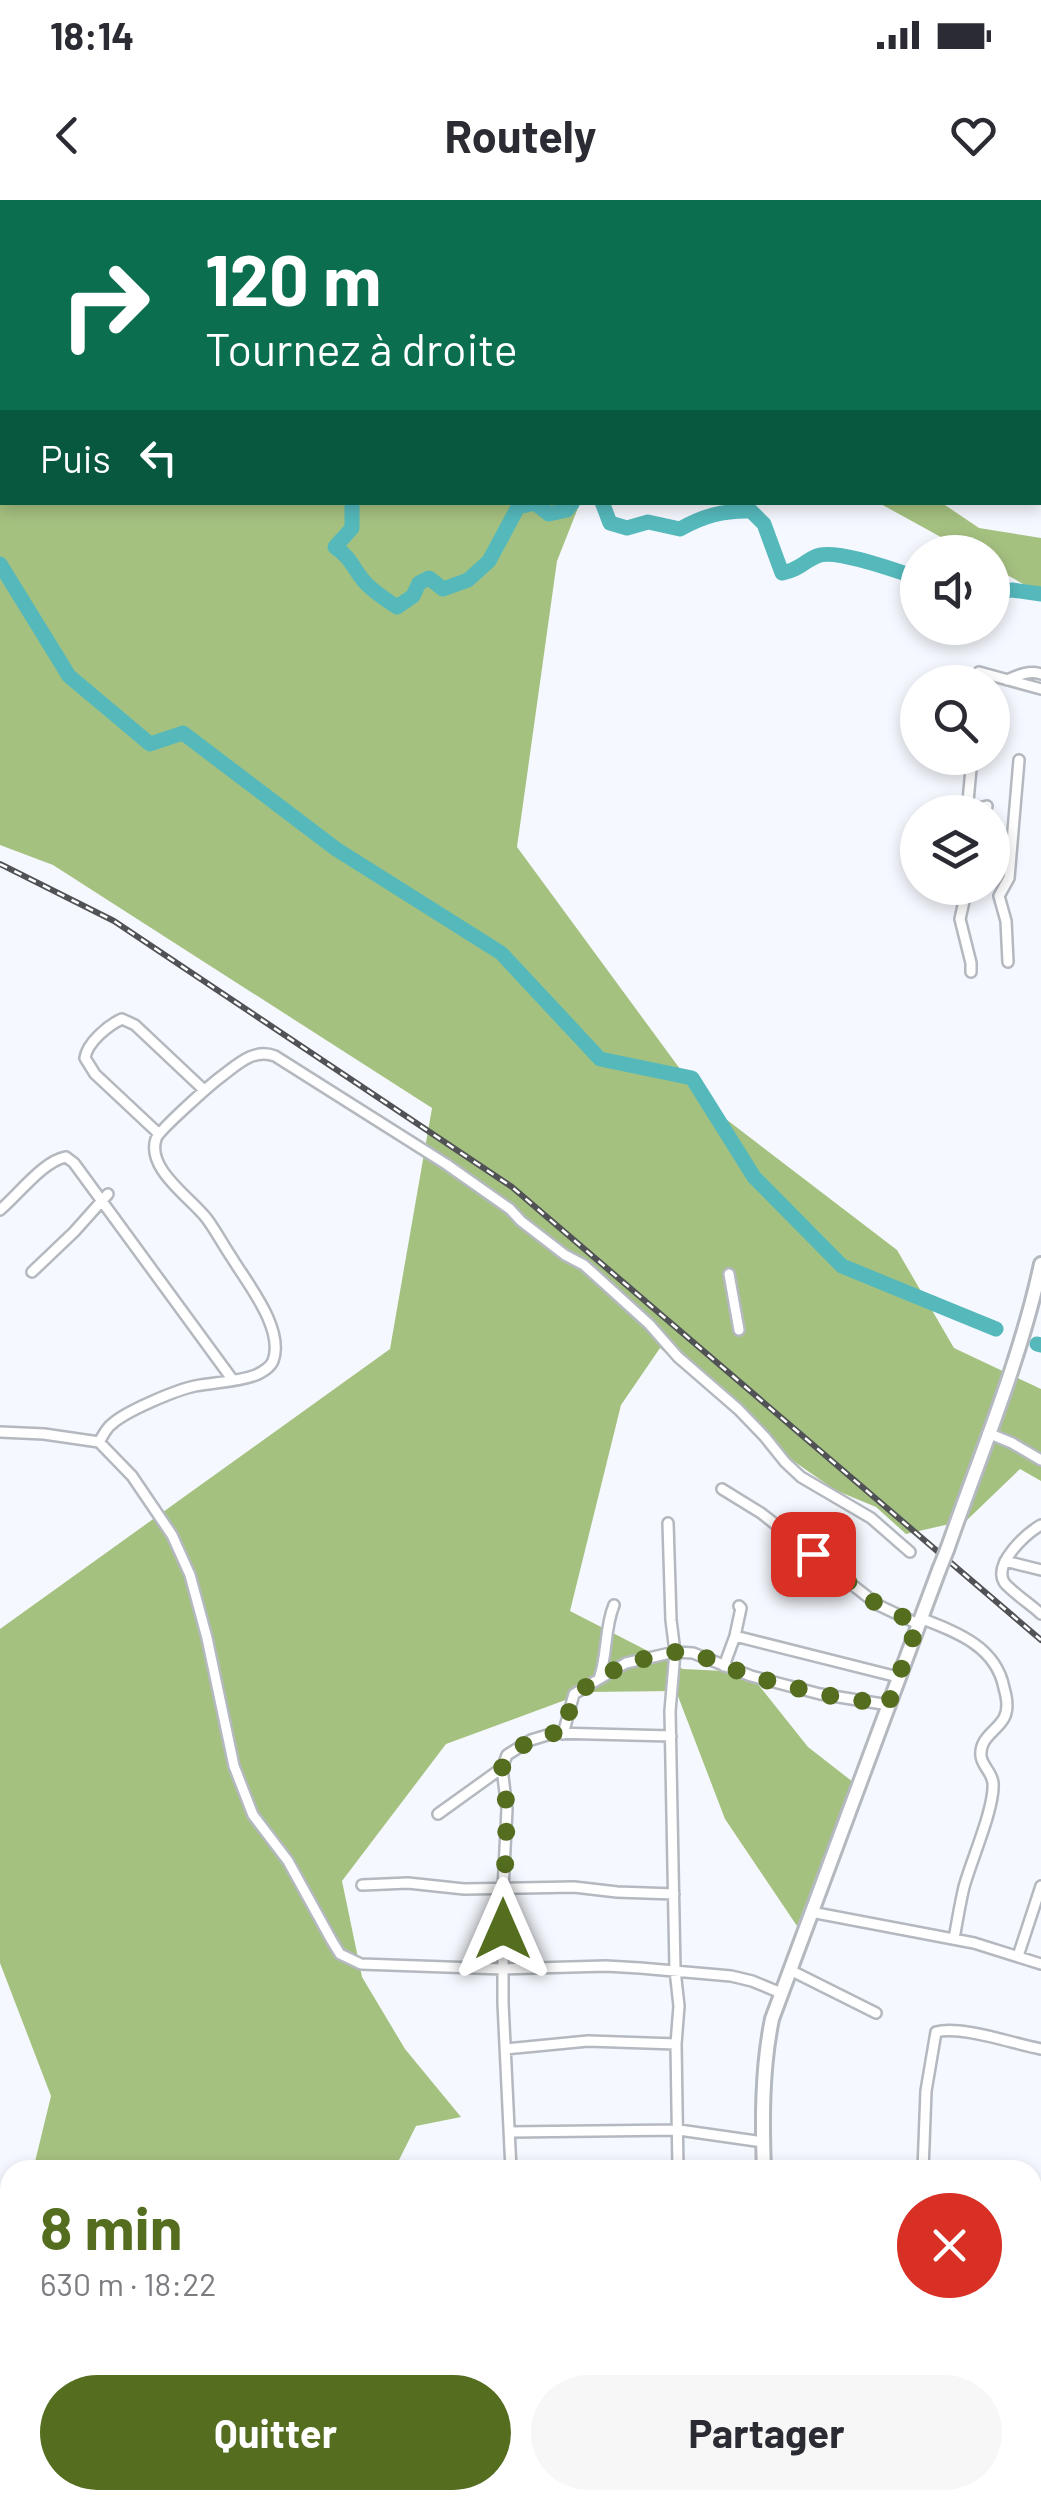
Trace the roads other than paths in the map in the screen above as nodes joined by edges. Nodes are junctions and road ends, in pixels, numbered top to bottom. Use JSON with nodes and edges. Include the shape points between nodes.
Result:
{"nodes":[{"id":1,"x":1041,"y":674,"type":"edge"},
{"id":2,"x":1010,"y":679,"type":"edge"},
{"id":3,"x":1010,"y":681,"type":"edge"},
{"id":4,"x":1041,"y":689,"type":"edge"},
{"id":5,"x":1019,"y":760,"type":"dead end"},
{"id":6,"x":963,"y":905,"type":"edge"},
{"id":7,"x":1008,"y":962,"type":"dead end"},
{"id":8,"x":971,"y":972,"type":"dead end"},
{"id":9,"x":204,"y":1090,"type":"junction"},
{"id":10,"x":158,"y":1132,"type":"junction"},
{"id":11,"x":104,"y":1198,"type":"junction"},
{"id":12,"x":0,"y":1210,"type":"edge"},
{"id":13,"x":1041,"y":1264,"type":"edge"},
{"id":14,"x":32,"y":1272,"type":"dead end"},
{"id":15,"x":729,"y":1274,"type":"dead end"},
{"id":16,"x":739,"y":1330,"type":"dead end"},
{"id":17,"x":232,"y":1379,"type":"junction"},
{"id":18,"x":0,"y":1432,"type":"edge"},
{"id":19,"x":988,"y":1433,"type":"junction"},
{"id":20,"x":99,"y":1442,"type":"junction"},
{"id":21,"x":1041,"y":1460,"type":"edge"},
{"id":22,"x":722,"y":1490,"type":"dead end"},
{"id":23,"x":668,"y":1523,"type":"dead end"},
{"id":24,"x":1041,"y":1525,"type":"edge"},
{"id":25,"x":910,"y":1552,"type":"dead end"},
{"id":26,"x":1005,"y":1561,"type":"junction"},
{"id":27,"x":1041,"y":1570,"type":"edge"},
{"id":28,"x":614,"y":1605,"type":"dead end"},
{"id":29,"x":739,"y":1606,"type":"dead end"},
{"id":30,"x":1041,"y":1614,"type":"edge"},
{"id":31,"x":919,"y":1621,"type":"junction"},
{"id":32,"x":735,"y":1636,"type":"junction"},
{"id":33,"x":675,"y":1652,"type":"junction"},
{"id":34,"x":724,"y":1666,"type":"junction"},
{"id":35,"x":898,"y":1677,"type":"junction"},
{"id":36,"x":599,"y":1679,"type":"junction"},
{"id":37,"x":888,"y":1705,"type":"junction"},
{"id":38,"x":563,"y":1734,"type":"junction"},
{"id":39,"x":671,"y":1736,"type":"junction"},
{"id":40,"x":502,"y":1768,"type":"junction"},
{"id":41,"x":438,"y":1814,"type":"dead end"},
{"id":42,"x":362,"y":1885,"type":"dead end"},
{"id":43,"x":1041,"y":1886,"type":"edge"},
{"id":44,"x":503,"y":1889,"type":"junction"},
{"id":45,"x":674,"y":1894,"type":"junction"},
{"id":46,"x":811,"y":1912,"type":"junction"},
{"id":47,"x":954,"y":1940,"type":"junction"},
{"id":48,"x":1018,"y":1956,"type":"junction"},
{"id":49,"x":1041,"y":1964,"type":"edge"},
{"id":50,"x":503,"y":1969,"type":"junction"},
{"id":51,"x":675,"y":1970,"type":"junction"},
{"id":52,"x":790,"y":1970,"type":"junction"},
{"id":53,"x":781,"y":1993,"type":"junction"},
{"id":54,"x":876,"y":2013,"type":"dead end"},
{"id":55,"x":676,"y":2044,"type":"junction"},
{"id":56,"x":506,"y":2048,"type":"junction"},
{"id":57,"x":1041,"y":2049,"type":"edge"},
{"id":58,"x":679,"y":2130,"type":"junction"},
{"id":59,"x":510,"y":2132,"type":"junction"},
{"id":60,"x":763,"y":2142,"type":"junction"},
{"id":61,"x":510,"y":2160,"type":"edge"},
{"id":62,"x":678,"y":2160,"type":"edge"},
{"id":63,"x":764,"y":2160,"type":"edge"},
{"id":64,"x":923,"y":2160,"type":"edge"}],
"edges":[{"from":1,"to":2,"type":"street"},
{"from":3,"to":4,"type":"street"},
{"from":5,"to":7,"type":"street","via":[[1009,878],[999,896]]},
{"from":6,"to":8,"type":"street"},
{"from":9,"to":10,"type":"street"},
{"from":9,"to":10,"type":"street","via":[[135,1025],[122,1019],[112,1024],[85,1058]]},
{"from":9,"to":25,"type":"street","via":[[254,1054],[267,1053],[446,1164],[584,1265],[801,1477],[870,1518]]},
{"from":10,"to":17,"type":"street","via":[[155,1158],[206,1216],[258,1294],[273,1336],[270,1367]]},
{"from":11,"to":12,"type":"street","via":[[66,1157],[44,1167]]},
{"from":11,"to":14,"type":"street"},
{"from":11,"to":17,"type":"street"},
{"from":13,"to":19,"type":"street","via":[[1019,1352]]},
{"from":15,"to":16,"type":"street"},
{"from":17,"to":20,"type":"street","via":[[162,1397],[113,1422]]},
{"from":18,"to":20,"type":"street"},
{"from":19,"to":21,"type":"street"},
{"from":19,"to":31,"type":"street","bridge":true},
{"from":20,"to":50,"type":"street","via":[[132,1476],[178,1545],[242,1788],[340,1954],[361,1964]]},
{"from":22,"to":31,"type":"street","via":[[878,1605]]},
{"from":23,"to":33,"type":"street"},
{"from":24,"to":26,"type":"street"},
{"from":26,"to":27,"type":"street"},
{"from":26,"to":30,"type":"street","via":[[1004,1582]]},
{"from":28,"to":36,"type":"street"},
{"from":29,"to":32,"type":"street"},
{"from":31,"to":35,"type":"street"},
{"from":31,"to":47,"type":"street","via":[[959,1633],[985,1652],[1007,1699],[1006,1716],[981,1751],[992,1796]]},
{"from":32,"to":34,"type":"street"},
{"from":32,"to":35,"type":"street"},
{"from":33,"to":34,"type":"street"},
{"from":33,"to":36,"type":"street","via":[[626,1663]]},
{"from":33,"to":39,"type":"street"},
{"from":34,"to":37,"type":"street","via":[[820,1694]]},
{"from":35,"to":37,"type":"street"},
{"from":36,"to":38,"type":"street","via":[[574,1694]]},
{"from":37,"to":46,"type":"street"},
{"from":38,"to":39,"type":"street"},
{"from":38,"to":40,"type":"street","via":[[531,1740],[507,1756]]},
{"from":39,"to":45,"type":"street"},
{"from":40,"to":41,"type":"street"},
{"from":40,"to":44,"type":"street"},
{"from":42,"to":44,"type":"street"},
{"from":43,"to":48,"type":"street"},
{"from":44,"to":45,"type":"street"},
{"from":44,"to":50,"type":"street"},
{"from":45,"to":51,"type":"street"},
{"from":46,"to":47,"type":"street"},
{"from":46,"to":52,"type":"street"},
{"from":47,"to":48,"type":"street"},
{"from":48,"to":49,"type":"street"},
{"from":50,"to":51,"type":"street"},
{"from":50,"to":56,"type":"street"},
{"from":51,"to":53,"type":"street","via":[[731,1976]]},
{"from":51,"to":55,"type":"street"},
{"from":52,"to":53,"type":"street"},
{"from":52,"to":54,"type":"street"},
{"from":53,"to":60,"type":"street","via":[[767,2046]]},
{"from":55,"to":56,"type":"street","via":[[588,2041]]},
{"from":55,"to":58,"type":"street"},
{"from":56,"to":59,"type":"street"},
{"from":57,"to":64,"type":"street","via":[[936,2032]]},
{"from":58,"to":59,"type":"street"},
{"from":58,"to":60,"type":"street"},
{"from":58,"to":62,"type":"street"},
{"from":59,"to":61,"type":"street"},
{"from":60,"to":63,"type":"street"}]}
